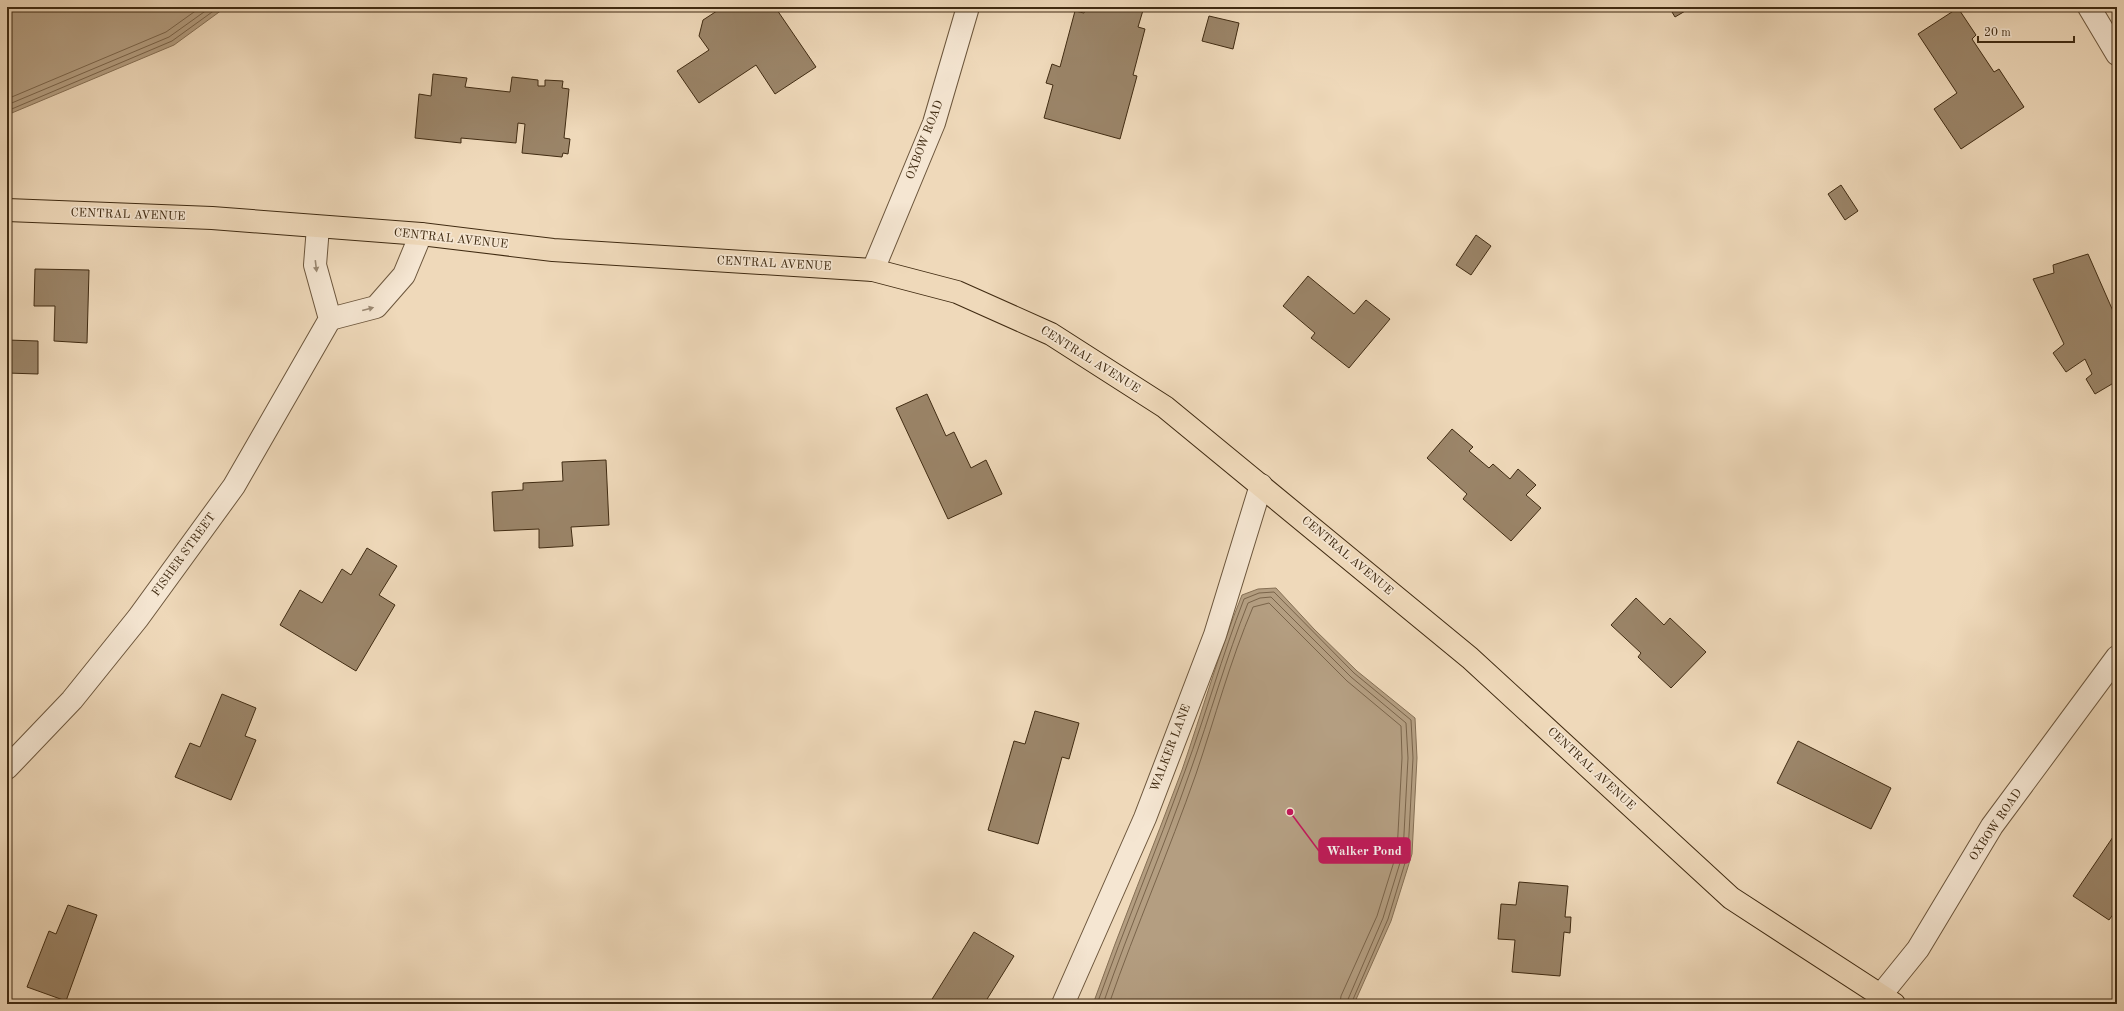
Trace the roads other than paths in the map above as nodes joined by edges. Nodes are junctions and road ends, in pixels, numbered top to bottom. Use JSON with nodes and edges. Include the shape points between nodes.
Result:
{"nodes":[{"id":1,"x":968,"y":7,"type":"edge"},
{"id":2,"x":2090,"y":7,"type":"edge"},
{"id":3,"x":2117,"y":54,"type":"edge"},
{"id":4,"x":7,"y":210,"type":"edge"},
{"id":5,"x":318,"y":227,"type":"junction"},
{"id":6,"x":421,"y":234,"type":"junction"},
{"id":7,"x":873,"y":270,"type":"junction"},
{"id":8,"x":330,"y":319,"type":"junction"},
{"id":9,"x":1261,"y":485,"type":"junction"},
{"id":10,"x":2117,"y":657,"type":"edge"},
{"id":11,"x":7,"y":768,"type":"edge"},
{"id":12,"x":1887,"y":1000,"type":"edge"},
{"id":13,"x":1063,"y":1004,"type":"edge"}],
"edges":[{"from":1,"to":7,"type":"street","name":"OXBOW ROAD","via":[[934,123]]},
{"from":2,"to":3,"type":"street"},
{"from":4,"to":5,"type":"main road","name":"CENTRAL AVENUE","via":[[212,218]]},
{"from":5,"to":6,"type":"main road","name":"CENTRAL AVENUE"},
{"from":5,"to":8,"type":"street","one_way":true,"via":[[315,265]]},
{"from":6,"to":7,"type":"main road","name":"CENTRAL AVENUE","via":[[553,250]]},
{"from":8,"to":6,"type":"street","one_way":true,"via":[[376,307],[404,276]]},
{"from":7,"to":9,"type":"main road","name":"CENTRAL AVENUE","via":[[957,292],[1051,334],[1165,407]]},
{"from":8,"to":11,"type":"street","name":"FISHER STREET","via":[[234,486],[138,618],[76,694]]},
{"from":9,"to":12,"type":"main road","name":"CENTRAL AVENUE","via":[[1470,658],[1731,898]]},
{"from":9,"to":13,"type":"street","name":"WALKER LANE","via":[[1215,635],[1144,818]]},
{"from":10,"to":12,"type":"street","name":"OXBOW ROAD","via":[[1992,826]]}]}
